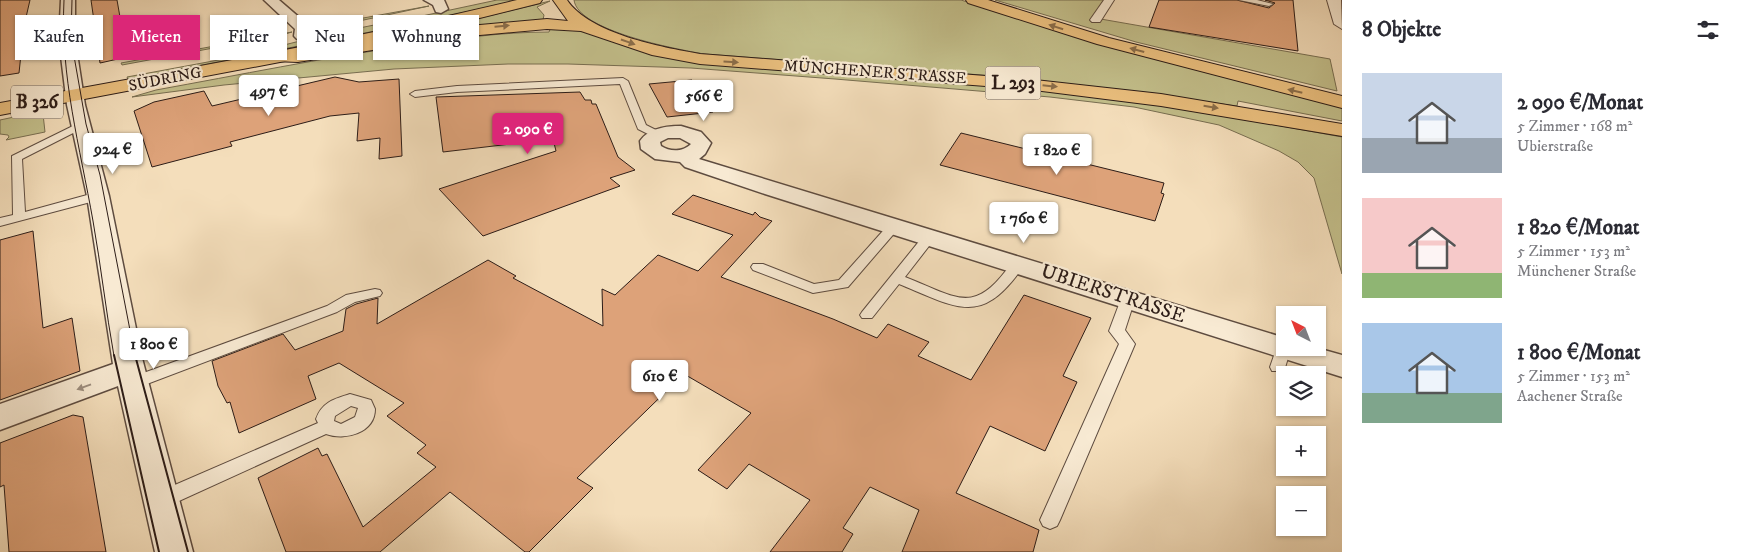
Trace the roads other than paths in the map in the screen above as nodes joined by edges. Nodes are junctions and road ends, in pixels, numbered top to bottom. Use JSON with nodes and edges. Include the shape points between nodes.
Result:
{"nodes":[{"id":1,"x":68,"y":0,"type":"edge"},
{"id":2,"x":271,"y":0,"type":"edge"},
{"id":3,"x":482,"y":0,"type":"edge"},
{"id":4,"x":535,"y":0,"type":"edge"},
{"id":5,"x":560,"y":0,"type":"edge"},
{"id":6,"x":973,"y":0,"type":"edge"},
{"id":7,"x":1109,"y":0,"type":"edge"},
{"id":8,"x":1243,"y":0,"type":"edge"},
{"id":9,"x":1334,"y":0,"type":"edge"},
{"id":10,"x":436,"y":4,"type":"edge"},
{"id":11,"x":1269,"y":4,"type":"dead end"},
{"id":12,"x":1096,"y":20,"type":"dead end"},
{"id":13,"x":297,"y":23,"type":"edge"},
{"id":14,"x":1342,"y":24,"type":"edge"},
{"id":15,"x":589,"y":28,"type":"junction"},
{"id":16,"x":363,"y":34,"type":"edge"},
{"id":17,"x":363,"y":36,"type":"edge"},
{"id":18,"x":297,"y":45,"type":"edge"},
{"id":19,"x":287,"y":57,"type":"edge"},
{"id":20,"x":260,"y":60,"type":"edge"},
{"id":21,"x":73,"y":88,"type":"junction"},
{"id":22,"x":0,"y":93,"type":"edge"},
{"id":23,"x":415,"y":94,"type":"dead end"},
{"id":24,"x":1342,"y":102,"type":"edge"},
{"id":25,"x":0,"y":109,"type":"edge"},
{"id":26,"x":81,"y":125,"type":"junction"},
{"id":27,"x":1342,"y":130,"type":"edge"},
{"id":28,"x":658,"y":135,"type":"joint"},
{"id":29,"x":98,"y":196,"type":"junction"},
{"id":30,"x":19,"y":217,"type":"junction"},
{"id":31,"x":0,"y":222,"type":"edge"},
{"id":32,"x":894,"y":226,"type":"junction"},
{"id":33,"x":930,"y":237,"type":"junction"},
{"id":34,"x":1018,"y":264,"type":"junction"},
{"id":35,"x":758,"y":267,"type":"dead end"},
{"id":36,"x":896,"y":278,"type":"junction"},
{"id":37,"x":375,"y":293,"type":"dead end"},
{"id":38,"x":1128,"y":299,"type":"junction"},
{"id":39,"x":867,"y":315,"type":"dead end"},
{"id":40,"x":1342,"y":366,"type":"edge"},
{"id":41,"x":132,"y":377,"type":"junction"},
{"id":42,"x":0,"y":417,"type":"edge"},
{"id":43,"x":326,"y":427,"type":"dead end"},
{"id":44,"x":161,"y":500,"type":"junction"},
{"id":45,"x":1050,"y":520,"type":"dead end"},
{"id":46,"x":174,"y":552,"type":"edge"}],
"edges":[{"from":1,"to":21,"type":"street","via":[[67,40]]},
{"from":2,"to":13,"type":"street"},
{"from":3,"to":10,"type":"main road"},
{"from":4,"to":17,"type":"main road","name":"SÜDRING","number":"B 326","via":[[407,31]]},
{"from":5,"to":15,"type":"main road","via":[[569,14]]},
{"from":24,"to":6,"type":"main road","one_way":true,"via":[[1103,41]]},
{"from":7,"to":12,"type":"street"},
{"from":8,"to":11,"type":"lane"},
{"from":9,"to":14,"type":"street"},
{"from":10,"to":16,"type":"main road","via":[[372,23],[396,22],[397,26]]},
{"from":19,"to":15,"type":"main road","one_way":true,"via":[[503,26],[554,24]]},
{"from":15,"to":27,"type":"main road","name":"MÜNCHENER STRASSE","number":"L 293","one_way":true,"via":[[658,51],[700,59],[1044,86],[1161,100]]},
{"from":18,"to":21,"type":"main road","name":"SÜDRING","number":"B 326"},
{"from":20,"to":21,"type":"main road","name":"SÜDRING","number":"B 326"},
{"from":21,"to":22,"type":"main road","name":"SÜDRING","number":"B 326"},
{"from":21,"to":25,"type":"main road","name":"SÜDRING","number":"B 326"},
{"from":21,"to":26,"type":"street"},
{"from":23,"to":28,"type":"lane","via":[[623,81],[642,127]]},
{"from":26,"to":29,"type":"street"},
{"from":26,"to":30,"type":"lane","via":[[16,158]]},
{"from":28,"to":32,"type":"street","name":"UBIERSTRASSE","via":[[650,141],[655,152],[686,156],[692,163]]},
{"from":29,"to":30,"type":"lane"},
{"from":29,"to":41,"type":"street"},
{"from":30,"to":31,"type":"lane"},
{"from":32,"to":33,"type":"street","name":"UBIERSTRASSE"},
{"from":32,"to":35,"type":"lane","via":[[843,284],[813,289]]},
{"from":33,"to":34,"type":"street","name":"UBIERSTRASSE"},
{"from":33,"to":36,"type":"lane"},
{"from":34,"to":36,"type":"lane","via":[[1004,284],[988,297],[967,304]]},
{"from":34,"to":38,"type":"street","name":"UBIERSTRASSE"},
{"from":36,"to":39,"type":"lane"},
{"from":37,"to":41,"type":"lane","via":[[351,298],[332,309]]},
{"from":38,"to":40,"type":"street","name":"UBIERSTRASSE","via":[[1281,357]]},
{"from":38,"to":45,"type":"lane","via":[[1117,330],[1127,344]]},
{"from":41,"to":42,"type":"street","one_way":true},
{"from":41,"to":44,"type":"street"},
{"from":43,"to":44,"type":"lane"},
{"from":44,"to":46,"type":"street"}]}
